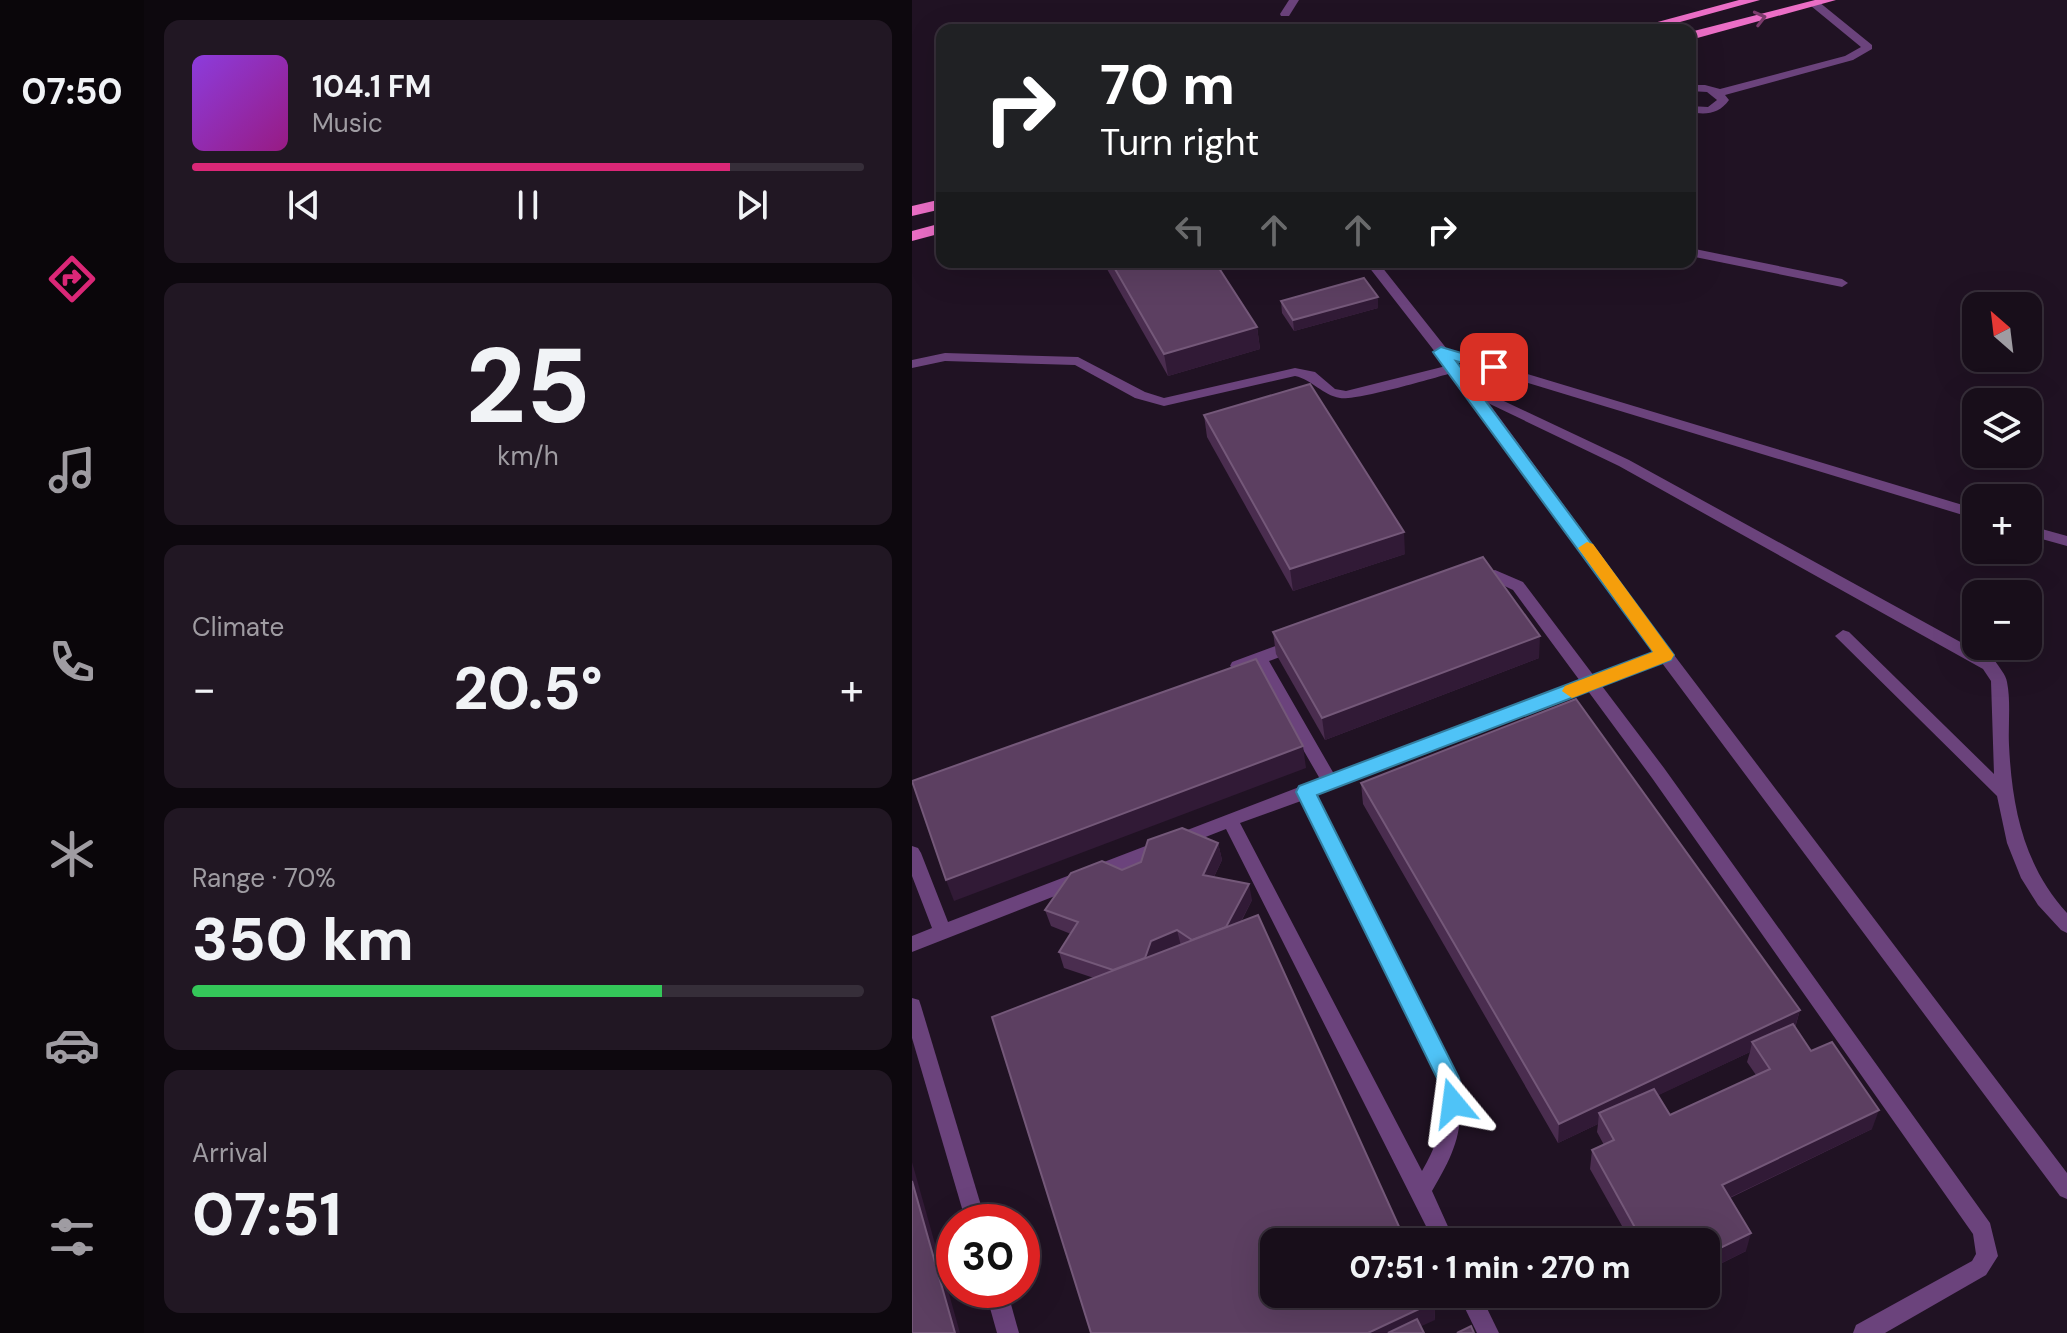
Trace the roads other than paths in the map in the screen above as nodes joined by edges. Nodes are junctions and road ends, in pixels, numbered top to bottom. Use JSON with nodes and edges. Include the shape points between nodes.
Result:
{"nodes":[{"id":1,"x":1294,"y":0,"type":"edge"},
{"id":2,"x":1754,"y":0,"type":"edge"},
{"id":3,"x":1830,"y":0,"type":"edge"},
{"id":4,"x":1815,"y":4,"type":"junction"},
{"id":5,"x":1285,"y":14,"type":"dead end"},
{"id":6,"x":1659,"y":24,"type":"edge"},
{"id":7,"x":1696,"y":34,"type":"edge"},
{"id":8,"x":1696,"y":88,"type":"edge"},
{"id":9,"x":1719,"y":93,"type":"junction"},
{"id":10,"x":1696,"y":109,"type":"edge"},
{"id":11,"x":936,"y":205,"type":"edge"},
{"id":12,"x":912,"y":211,"type":"edge"},
{"id":13,"x":936,"y":230,"type":"edge"},
{"id":14,"x":912,"y":236,"type":"edge"},
{"id":15,"x":1696,"y":253,"type":"edge"},
{"id":16,"x":1376,"y":268,"type":"edge"},
{"id":17,"x":1842,"y":283,"type":"dead end"},
{"id":18,"x":1441,"y":352,"type":"junction"},
{"id":19,"x":912,"y":364,"type":"edge"},
{"id":20,"x":1454,"y":368,"type":"junction"},
{"id":21,"x":1472,"y":390,"type":"junction"},
{"id":22,"x":1962,"y":510,"type":"edge"},
{"id":23,"x":2042,"y":534,"type":"edge"},
{"id":24,"x":2067,"y":541,"type":"edge"},
{"id":25,"x":1462,"y":585,"type":"edge"},
{"id":26,"x":1843,"y":636,"type":"dead end"},
{"id":27,"x":1308,"y":641,"type":"edge"},
{"id":28,"x":1665,"y":655,"type":"junction"},
{"id":29,"x":1259,"y":658,"type":"junction"},
{"id":30,"x":1215,"y":675,"type":"edge"},
{"id":31,"x":1591,"y":684,"type":"junction"},
{"id":32,"x":1330,"y":782,"type":"junction"},
{"id":33,"x":2001,"y":791,"type":"junction"},
{"id":34,"x":1305,"y":792,"type":"junction"},
{"id":35,"x":1230,"y":820,"type":"junction"},
{"id":36,"x":912,"y":853,"type":"edge"},
{"id":37,"x":2067,"y":925,"type":"edge"},
{"id":38,"x":942,"y":931,"type":"junction"},
{"id":39,"x":912,"y":944,"type":"edge"},
{"id":40,"x":912,"y":1006,"type":"edge"},
{"id":41,"x":2067,"y":1189,"type":"edge"},
{"id":42,"x":1421,"y":1190,"type":"junction"},
{"id":43,"x":971,"y":1204,"type":"edge"},
{"id":44,"x":1439,"y":1228,"type":"edge"},
{"id":45,"x":1001,"y":1308,"type":"edge"},
{"id":46,"x":1476,"y":1308,"type":"edge"},
{"id":47,"x":1008,"y":1333,"type":"edge"},
{"id":48,"x":1488,"y":1333,"type":"edge"},
{"id":49,"x":1864,"y":1333,"type":"edge"}],
"edges":[{"from":1,"to":5,"type":"street"},
{"from":2,"to":6,"type":"main road"},
{"from":3,"to":4,"type":"main road"},
{"from":7,"to":4,"type":"main road","one_way":true},
{"from":4,"to":9,"type":"street","via":[[1868,47],[1849,58]]},
{"from":8,"to":9,"type":"street"},
{"from":9,"to":10,"type":"street","via":[[1722,103],[1715,108]]},
{"from":11,"to":12,"type":"main road"},
{"from":13,"to":14,"type":"main road"},
{"from":15,"to":17,"type":"street"},
{"from":16,"to":18,"type":"street"},
{"from":18,"to":20,"type":"street"},
{"from":18,"to":22,"type":"street"},
{"from":19,"to":20,"type":"street","via":[[945,357],[1078,361],[1140,395],[1164,402],[1286,373],[1310,375],[1331,392],[1346,395]]},
{"from":20,"to":21,"type":"street"},
{"from":21,"to":28,"type":"street"},
{"from":21,"to":33,"type":"street","via":[[1624,463],[1989,665],[1999,680]]},
{"from":23,"to":24,"type":"street"},
{"from":25,"to":31,"type":"street","via":[[1490,575],[1512,581]]},
{"from":26,"to":33,"type":"street"},
{"from":27,"to":29,"type":"street"},
{"from":28,"to":31,"type":"street"},
{"from":28,"to":41,"type":"street"},
{"from":29,"to":30,"type":"street"},
{"from":29,"to":32,"type":"street"},
{"from":31,"to":32,"type":"street"},
{"from":31,"to":49,"type":"street","via":[[1983,1230],[1987,1256],[1979,1268]]},
{"from":32,"to":34,"type":"street"},
{"from":33,"to":37,"type":"street","via":[[2026,874]]},
{"from":34,"to":35,"type":"street"},
{"from":34,"to":42,"type":"street","via":[[1448,1078],[1453,1103],[1450,1143]]},
{"from":35,"to":38,"type":"street"},
{"from":35,"to":42,"type":"street"},
{"from":36,"to":38,"type":"street"},
{"from":38,"to":39,"type":"street"},
{"from":40,"to":43,"type":"street"},
{"from":42,"to":44,"type":"street"},
{"from":45,"to":47,"type":"street"},
{"from":46,"to":48,"type":"street"}]}
